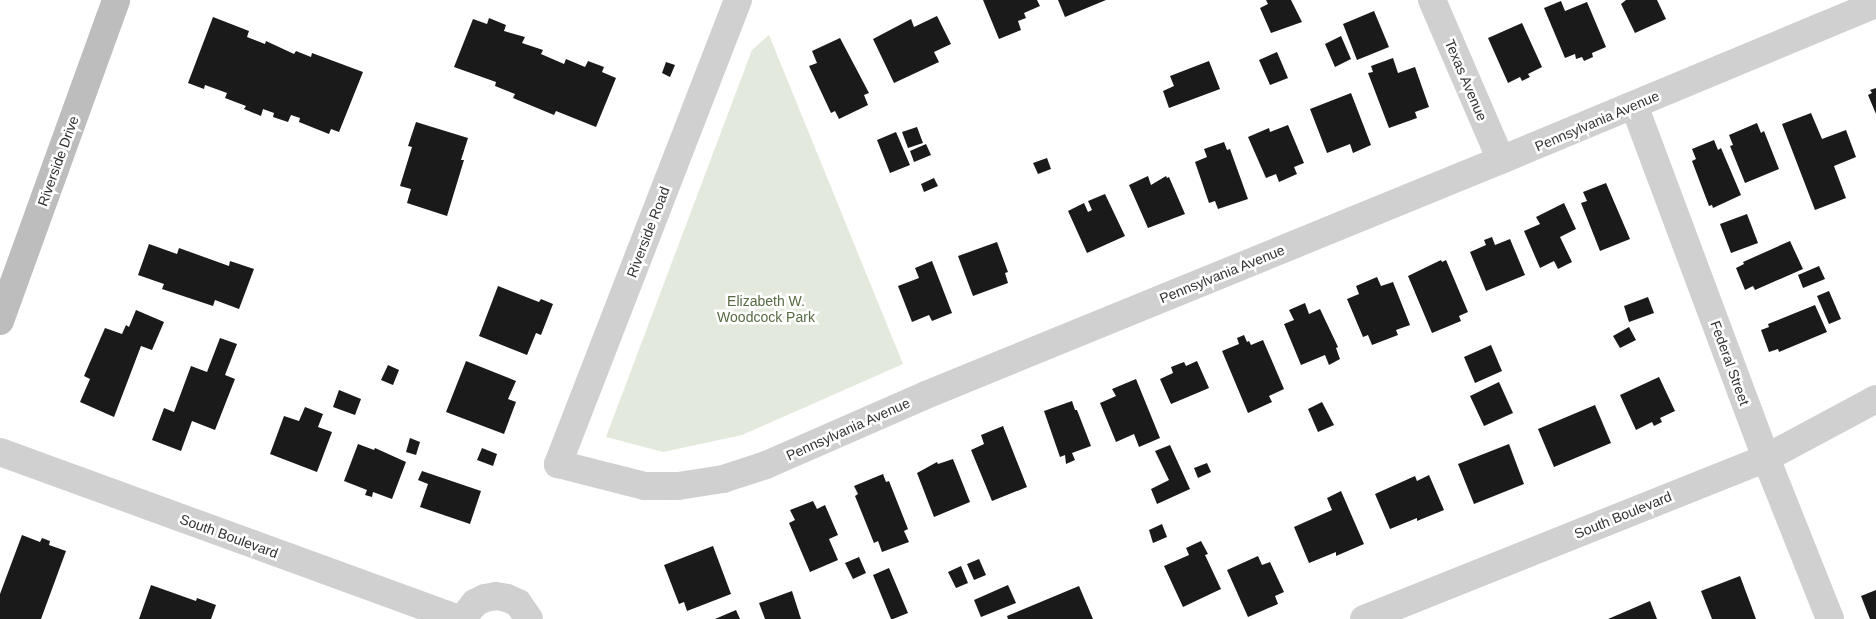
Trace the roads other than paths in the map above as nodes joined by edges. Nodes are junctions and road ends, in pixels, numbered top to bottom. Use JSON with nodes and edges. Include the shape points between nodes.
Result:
{"nodes":[{"id":1,"x":116,"y":0,"type":"edge"},
{"id":2,"x":1432,"y":0,"type":"edge"},
{"id":3,"x":740,"y":1,"type":"edge"},
{"id":4,"x":1876,"y":4,"type":"edge"},
{"id":5,"x":1634,"y":105,"type":"junction"},
{"id":6,"x":1501,"y":160,"type":"junction"},
{"id":7,"x":0,"y":321,"type":"edge"},
{"id":8,"x":1876,"y":398,"type":"edge"},
{"id":9,"x":0,"y":452,"type":"edge"},
{"id":10,"x":1766,"y":458,"type":"junction"},
{"id":11,"x":558,"y":464,"type":"joint"},
{"id":12,"x":460,"y":619,"type":"edge"},
{"id":13,"x":529,"y":619,"type":"edge"},
{"id":14,"x":1364,"y":619,"type":"edge"},
{"id":15,"x":1830,"y":619,"type":"edge"}],
"edges":[{"from":1,"to":7,"type":"street","name":"Riverside Drive"},
{"from":2,"to":6,"type":"street","name":"Texas Avenue"},
{"from":3,"to":11,"type":"street","name":"Riverside Road"},
{"from":4,"to":5,"type":"street","name":"Pennsylvania Avenue"},
{"from":5,"to":6,"type":"street","name":"Pennsylvania Avenue"},
{"from":5,"to":10,"type":"street","name":"Federal Street"},
{"from":6,"to":11,"type":"street","name":"Pennsylvania Avenue","via":[[926,395],[766,465],[723,479],[678,486],[645,486]]},
{"from":8,"to":10,"type":"street","name":"South Boulevard"},
{"from":9,"to":12,"type":"street","name":"South Boulevard"},
{"from":10,"to":14,"type":"street","name":"South Boulevard"},
{"from":10,"to":15,"type":"street","name":"Federal Street"},
{"from":12,"to":13,"type":"street","via":[[475,603],[496,596],[518,603]]}]}
